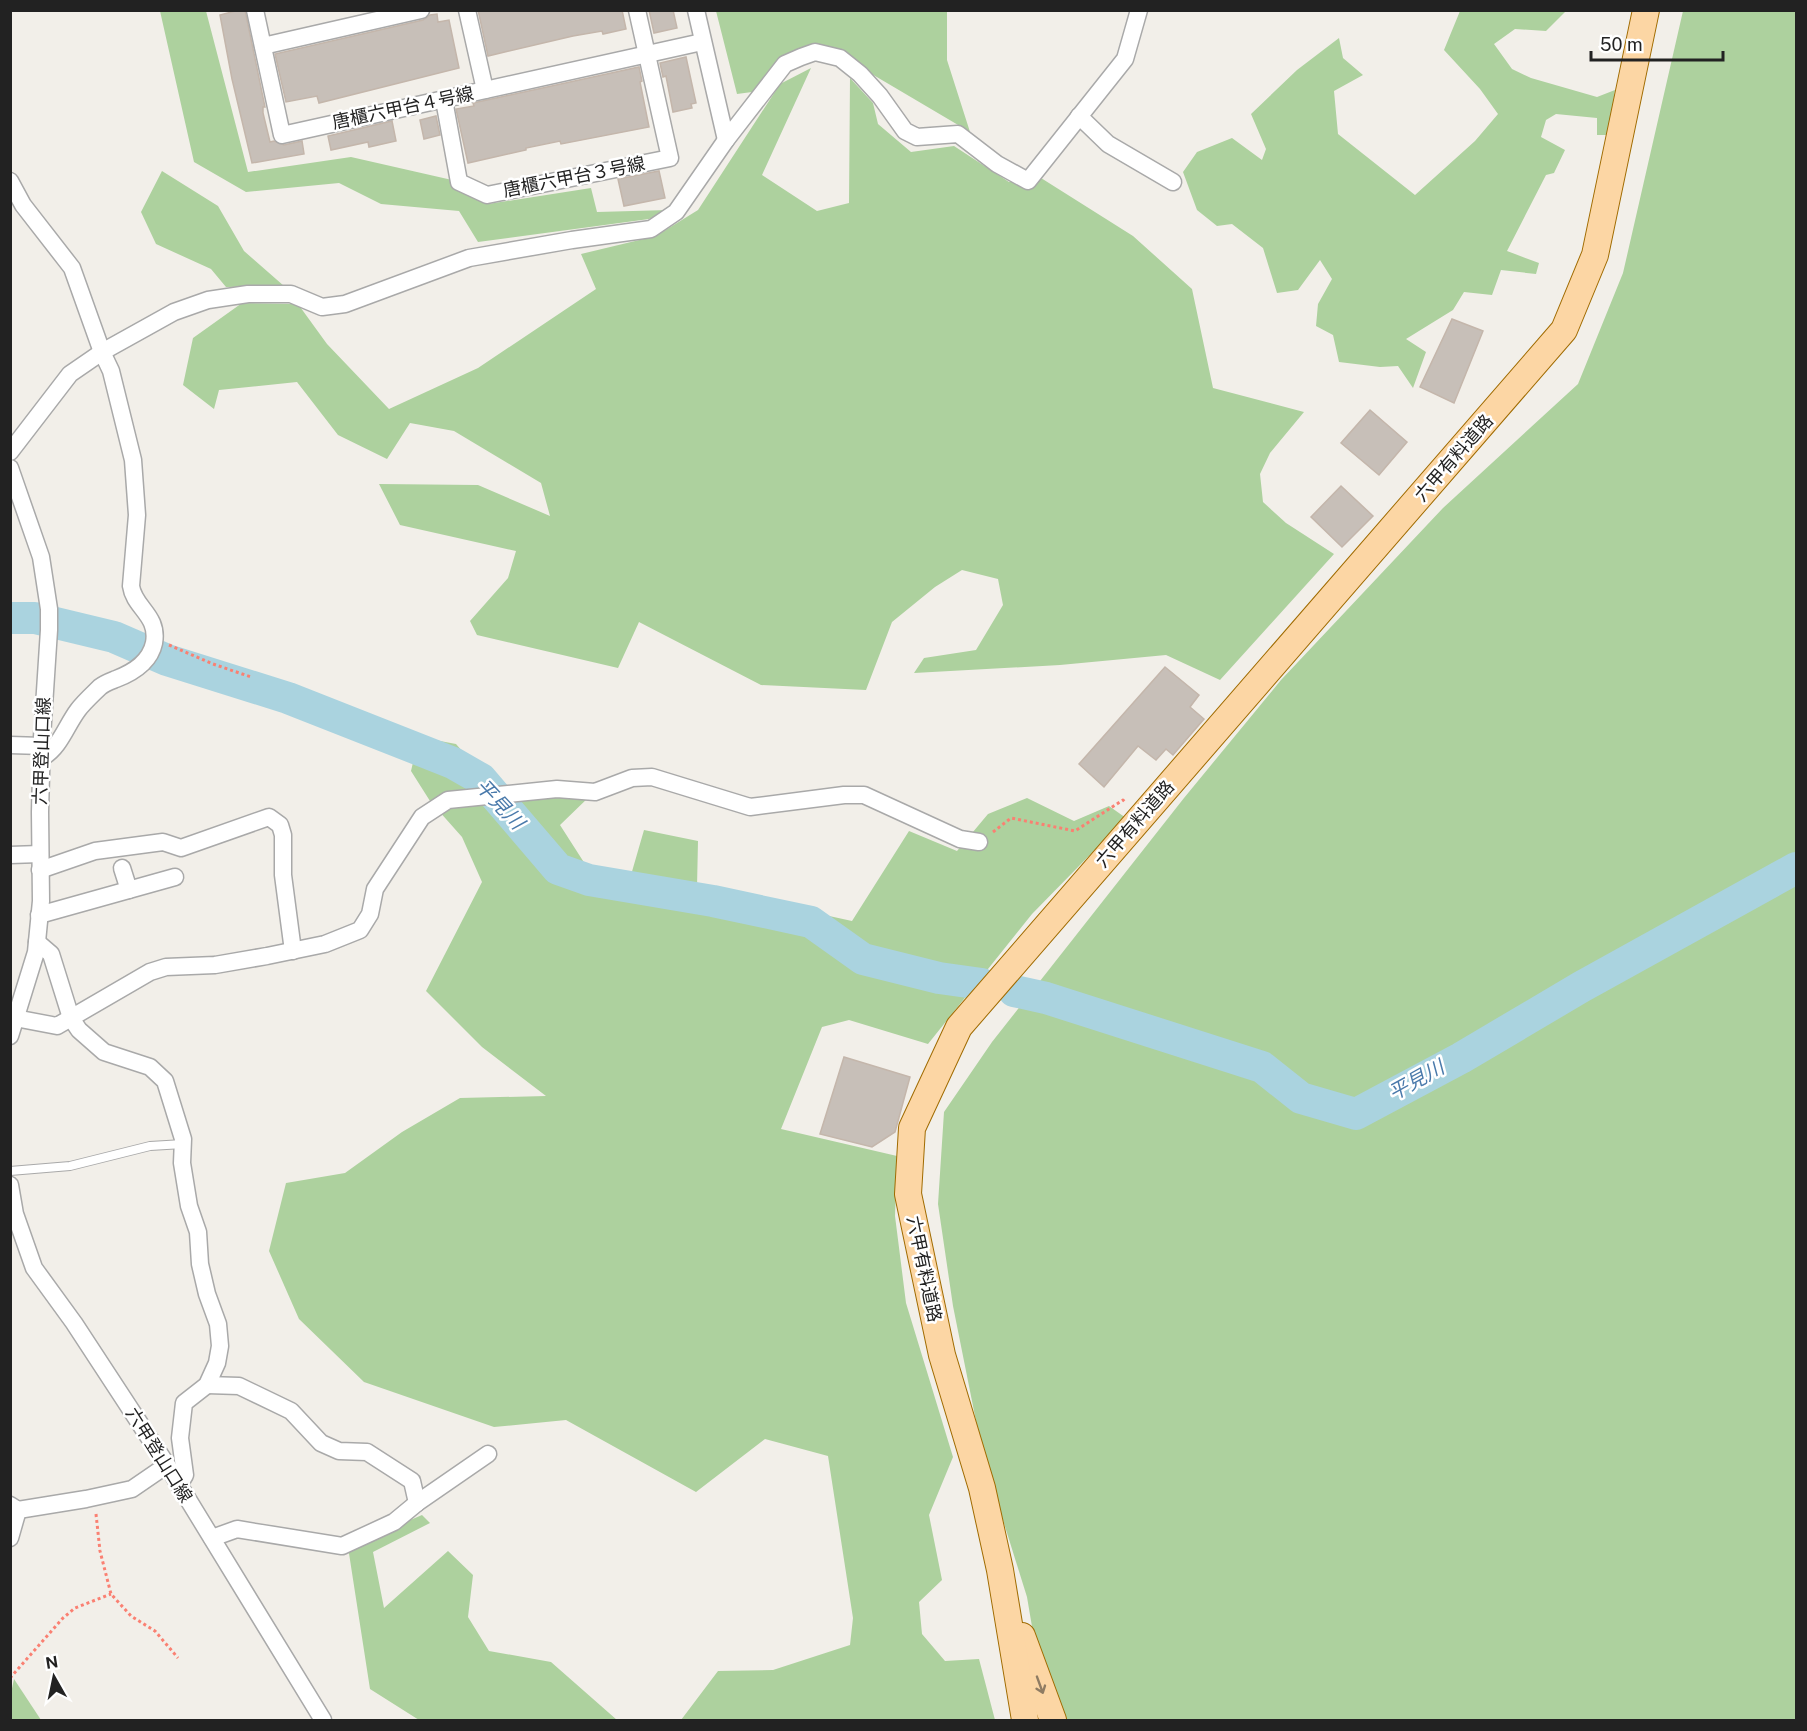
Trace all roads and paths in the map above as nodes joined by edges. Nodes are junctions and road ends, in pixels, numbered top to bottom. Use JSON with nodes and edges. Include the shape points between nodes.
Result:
{"nodes":[{"id":1,"x":255,"y":10,"type":"edge"},
{"id":2,"x":421,"y":10,"type":"edge"},
{"id":3,"x":467,"y":10,"type":"edge"},
{"id":4,"x":637,"y":10,"type":"edge"},
{"id":5,"x":696,"y":10,"type":"edge"},
{"id":6,"x":1139,"y":10,"type":"edge"},
{"id":7,"x":1646,"y":10,"type":"edge"},
{"id":8,"x":702,"y":42,"type":"junction"},
{"id":9,"x":262,"y":46,"type":"junction"},
{"id":10,"x":647,"y":55,"type":"junction"},
{"id":11,"x":485,"y":90,"type":"junction"},
{"id":12,"x":444,"y":100,"type":"junction"},
{"id":13,"x":1079,"y":116,"type":"junction"},
{"id":14,"x":726,"y":140,"type":"junction"},
{"id":15,"x":10,"y":181,"type":"edge"},
{"id":16,"x":1173,"y":182,"type":"dead end"},
{"id":17,"x":102,"y":352,"type":"junction"},
{"id":18,"x":10,"y":452,"type":"edge"},
{"id":19,"x":10,"y":468,"type":"edge"},
{"id":20,"x":154,"y":640,"type":"junction"},
{"id":21,"x":251,"y":677,"type":"dead end"},
{"id":22,"x":10,"y":745,"type":"edge"},
{"id":23,"x":42,"y":751,"type":"junction"},
{"id":24,"x":1142,"y":816,"type":"junction"},
{"id":25,"x":979,"y":842,"type":"joint"},
{"id":26,"x":10,"y":855,"type":"edge"},
{"id":27,"x":40,"y":862,"type":"junction"},
{"id":28,"x":122,"y":868,"type":"dead end"},
{"id":29,"x":176,"y":877,"type":"dead end"},
{"id":30,"x":129,"y":890,"type":"junction"},
{"id":31,"x":39,"y":915,"type":"junction"},
{"id":32,"x":37,"y":942,"type":"junction"},
{"id":33,"x":293,"y":951,"type":"junction"},
{"id":34,"x":16,"y":998,"type":"edge"},
{"id":35,"x":15,"y":1018,"type":"junction"},
{"id":36,"x":71,"y":1018,"type":"junction"},
{"id":37,"x":10,"y":1036,"type":"edge"},
{"id":38,"x":183,"y":1144,"type":"junction"},
{"id":39,"x":10,"y":1171,"type":"edge"},
{"id":40,"x":10,"y":1185,"type":"edge"},
{"id":41,"x":207,"y":1385,"type":"junction"},
{"id":42,"x":488,"y":1454,"type":"dead end"},
{"id":43,"x":167,"y":1465,"type":"junction"},
{"id":44,"x":179,"y":1485,"type":"junction"},
{"id":45,"x":94,"y":1497,"type":"junction"},
{"id":46,"x":417,"y":1503,"type":"junction"},
{"id":47,"x":14,"y":1508,"type":"edge"},
{"id":48,"x":10,"y":1538,"type":"edge"},
{"id":49,"x":212,"y":1538,"type":"junction"},
{"id":50,"x":1000,"y":1570,"type":"junction"},
{"id":51,"x":111,"y":1594,"type":"junction"},
{"id":52,"x":178,"y":1658,"type":"dead end"},
{"id":53,"x":10,"y":1678,"type":"edge"},
{"id":54,"x":323,"y":1720,"type":"edge"},
{"id":55,"x":1024,"y":1720,"type":"edge"},
{"id":56,"x":1053,"y":1720,"type":"edge"}],
"edges":[{"from":1,"to":9,"type":"street","name":"唐櫃六甲台４号線"},
{"from":2,"to":9,"type":"street"},
{"from":3,"to":11,"type":"street"},
{"from":4,"to":10,"type":"street"},
{"from":5,"to":8,"type":"street"},
{"from":6,"to":13,"type":"street","via":[[1125,59]]},
{"from":7,"to":24,"type":"main road","name":"六甲有料道路","via":[[1595,255],[1564,330]]},
{"from":8,"to":10,"type":"street","name":"唐櫃六甲台４号線"},
{"from":8,"to":14,"type":"street"},
{"from":9,"to":12,"type":"street","name":"唐櫃六甲台４号線","via":[[282,135]]},
{"from":10,"to":11,"type":"street","name":"唐櫃六甲台４号線"},
{"from":10,"to":12,"type":"street","name":"唐櫃六甲台３号線","via":[[670,158],[487,195],[459,182]]},
{"from":11,"to":12,"type":"street","name":"唐櫃六甲台４号線"},
{"from":13,"to":14,"type":"street","via":[[1028,181],[997,164],[958,134],[916,137],[905,131],[860,74],[840,58],[815,52],[785,64]]},
{"from":13,"to":16,"type":"street","via":[[1108,144]]},
{"from":14,"to":17,"type":"street","via":[[676,212],[651,229],[469,258],[345,304],[322,307],[291,294],[248,294],[208,300],[174,312]]},
{"from":15,"to":17,"type":"street","via":[[23,205],[72,268]]},
{"from":17,"to":18,"type":"street","via":[[69,375]]},
{"from":17,"to":20,"type":"street","via":[[123,411],[133,460],[137,514],[130,586],[132,596],[147,611],[154,627]]},
{"from":19,"to":23,"type":"street","name":"六甲登山口線","via":[[41,557],[49,609]]},
{"from":20,"to":21,"type":"path"},
{"from":20,"to":23,"type":"street","via":[[148,658],[131,674],[103,684],[79,709],[53,751]]},
{"from":22,"to":23,"type":"street"},
{"from":23,"to":27,"type":"street","name":"六甲登山口線"},
{"from":24,"to":25,"type":"path","via":[[1123,800],[1075,831],[1011,818]]},
{"from":24,"to":50,"type":"main road","name":"六甲有料道路","via":[[960,1027],[912,1128],[908,1194],[942,1355],[982,1488]]},
{"from":25,"to":33,"type":"street","via":[[960,839],[864,795],[750,807],[652,777],[632,778],[595,792],[557,789],[448,800],[422,817],[375,889],[370,914],[360,930],[326,944]]},
{"from":26,"to":27,"type":"street"},
{"from":27,"to":31,"type":"street","name":"六甲登山口線"},
{"from":27,"to":33,"type":"street","via":[[95,850],[163,842],[180,848],[269,817],[280,825],[283,836],[283,874]]},
{"from":28,"to":30,"type":"street"},
{"from":29,"to":30,"type":"street"},
{"from":30,"to":31,"type":"street"},
{"from":31,"to":32,"type":"street","name":"六甲登山口線"},
{"from":32,"to":34,"type":"street","name":"六甲登山口線"},
{"from":32,"to":36,"type":"street","via":[[51,954]]},
{"from":33,"to":36,"type":"street","via":[[150,972]]},
{"from":34,"to":35,"type":"street","name":"六甲登山口線"},
{"from":35,"to":36,"type":"street","via":[[57,1026]]},
{"from":35,"to":37,"type":"street","name":"六甲登山口線"},
{"from":36,"to":38,"type":"street","via":[[104,1052],[150,1067],[165,1081]]},
{"from":38,"to":39,"type":"lane","via":[[150,1146],[70,1166]]},
{"from":38,"to":41,"type":"street","via":[[182,1163],[198,1232],[200,1264],[218,1324],[217,1363]]},
{"from":40,"to":43,"type":"street","name":"六甲登山口線","via":[[15,1214],[34,1268]]},
{"from":41,"to":44,"type":"street","via":[[184,1403],[180,1438],[185,1475]]},
{"from":41,"to":46,"type":"street","via":[[239,1386],[291,1412],[321,1443],[339,1451],[367,1452],[412,1481]]},
{"from":42,"to":46,"type":"street"},
{"from":43,"to":44,"type":"street","name":"六甲登山口線"},
{"from":43,"to":45,"type":"street","via":[[132,1489]]},
{"from":44,"to":49,"type":"street","name":"六甲登山口線"},
{"from":45,"to":47,"type":"street"},
{"from":45,"to":51,"type":"path","via":[[100,1551]]},
{"from":46,"to":49,"type":"street","via":[[394,1522],[342,1546],[237,1529]]},
{"from":47,"to":48,"type":"street"},
{"from":49,"to":54,"type":"street","name":"六甲登山口線"},
{"from":50,"to":55,"type":"main road","name":"六甲有料道路"},
{"from":50,"to":56,"type":"main road","one_way":true},
{"from":51,"to":52,"type":"path","via":[[131,1616],[155,1631]]},
{"from":51,"to":53,"type":"path","via":[[75,1608]]}]}
